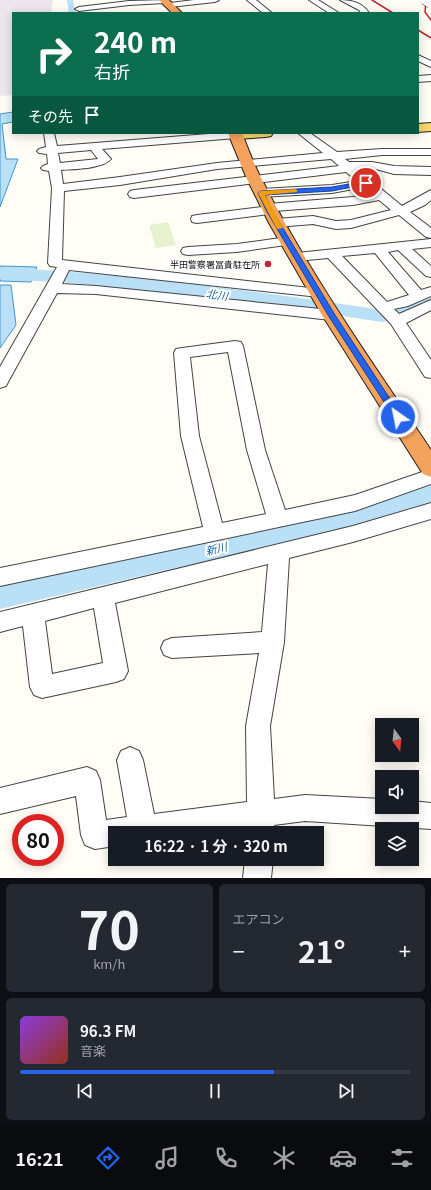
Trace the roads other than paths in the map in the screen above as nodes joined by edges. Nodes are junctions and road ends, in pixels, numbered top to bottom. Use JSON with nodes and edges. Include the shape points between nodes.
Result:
{"nodes":[{"id":1,"x":78,"y":0,"type":"edge"},
{"id":2,"x":215,"y":0,"type":"edge"},
{"id":3,"x":251,"y":0,"type":"edge"},
{"id":4,"x":313,"y":0,"type":"edge"},
{"id":5,"x":344,"y":0,"type":"edge"},
{"id":6,"x":170,"y":5,"type":"edge"},
{"id":7,"x":79,"y":11,"type":"edge"},
{"id":8,"x":113,"y":12,"type":"edge"},
{"id":9,"x":267,"y":12,"type":"edge"},
{"id":10,"x":332,"y":12,"type":"edge"},
{"id":11,"x":364,"y":12,"type":"edge"},
{"id":12,"x":431,"y":52,"type":"edge"},
{"id":13,"x":419,"y":57,"type":"edge"},
{"id":14,"x":419,"y":58,"type":"edge"},
{"id":15,"x":431,"y":64,"type":"edge"},
{"id":16,"x":431,"y":68,"type":"edge"},
{"id":17,"x":419,"y":70,"type":"edge"},
{"id":18,"x":431,"y":78,"type":"edge"},
{"id":19,"x":419,"y":79,"type":"edge"},
{"id":20,"x":49,"y":134,"type":"edge"},
{"id":21,"x":235,"y":134,"type":"edge"},
{"id":22,"x":304,"y":134,"type":"edge"},
{"id":23,"x":94,"y":146,"type":"junction"},
{"id":24,"x":47,"y":150,"type":"junction"},
{"id":25,"x":431,"y":152,"type":"edge"},
{"id":26,"x":334,"y":155,"type":"junction"},
{"id":27,"x":247,"y":164,"type":"junction"},
{"id":28,"x":51,"y":167,"type":"junction"},
{"id":29,"x":348,"y":167,"type":"junction"},
{"id":30,"x":431,"y":171,"type":"edge"},
{"id":31,"x":120,"y":181,"type":"junction"},
{"id":32,"x":366,"y":183,"type":"junction"},
{"id":33,"x":257,"y":186,"type":"junction"},
{"id":34,"x":58,"y":188,"type":"junction"},
{"id":35,"x":431,"y":194,"type":"edge"},
{"id":36,"x":381,"y":196,"type":"junction"},
{"id":37,"x":401,"y":211,"type":"junction"},
{"id":38,"x":271,"y":214,"type":"junction"},
{"id":39,"x":197,"y":219,"type":"dead end"},
{"id":40,"x":431,"y":234,"type":"edge"},
{"id":41,"x":288,"y":241,"type":"junction"},
{"id":42,"x":431,"y":243,"type":"edge"},
{"id":43,"x":401,"y":246,"type":"junction"},
{"id":44,"x":379,"y":249,"type":"junction"},
{"id":45,"x":188,"y":251,"type":"dead end"},
{"id":46,"x":333,"y":254,"type":"junction"},
{"id":47,"x":297,"y":257,"type":"junction"},
{"id":48,"x":431,"y":273,"type":"edge"},
{"id":49,"x":58,"y":276,"type":"junction"},
{"id":50,"x":424,"y":293,"type":"edge"},
{"id":51,"x":324,"y":302,"type":"junction"},
{"id":52,"x":431,"y":304,"type":"edge"},
{"id":53,"x":384,"y":307,"type":"junction"},
{"id":54,"x":397,"y":321,"type":"junction"},
{"id":55,"x":431,"y":373,"type":"edge"},
{"id":56,"x":0,"y":382,"type":"edge"},
{"id":57,"x":431,"y":468,"type":"edge"},
{"id":58,"x":431,"y":476,"type":"edge"},
{"id":59,"x":431,"y":511,"type":"edge"},
{"id":60,"x":278,"y":518,"type":"junction"},
{"id":61,"x":214,"y":532,"type":"junction"},
{"id":62,"x":278,"y":552,"type":"junction"},
{"id":63,"x":0,"y":577,"type":"edge"},
{"id":64,"x":103,"y":596,"type":"junction"},
{"id":65,"x":32,"y":614,"type":"junction"},
{"id":66,"x":0,"y":622,"type":"edge"},
{"id":67,"x":273,"y":642,"type":"junction"},
{"id":68,"x":172,"y":648,"type":"dead end"},
{"id":69,"x":130,"y":760,"type":"dead end"},
{"id":70,"x":0,"y":801,"type":"edge"},
{"id":71,"x":431,"y":816,"type":"edge"},
{"id":72,"x":261,"y":823,"type":"edge"},
{"id":73,"x":142,"y":826,"type":"edge"},
{"id":74,"x":202,"y":826,"type":"edge"},
{"id":75,"x":108,"y":833,"type":"edge"},
{"id":76,"x":258,"y":866,"type":"edge"},
{"id":77,"x":257,"y":878,"type":"edge"}],
"edges":[{"from":1,"to":7,"type":"street"},
{"from":2,"to":6,"type":"street"},
{"from":3,"to":9,"type":"street"},
{"from":4,"to":10,"type":"street"},
{"from":5,"to":11,"type":"street","via":[[362,8]]},
{"from":6,"to":7,"type":"street","via":[[129,3]]},
{"from":6,"to":8,"type":"street"},
{"from":12,"to":13,"type":"street"},
{"from":14,"to":15,"type":"street"},
{"from":16,"to":17,"type":"street"},
{"from":18,"to":19,"type":"street"},
{"from":20,"to":24,"type":"street"},
{"from":21,"to":23,"type":"street"},
{"from":21,"to":27,"type":"highway"},
{"from":22,"to":26,"type":"street"},
{"from":23,"to":24,"type":"street"},
{"from":23,"to":28,"type":"street","via":[[105,159],[102,162]]},
{"from":24,"to":28,"type":"street"},
{"from":25,"to":26,"type":"street"},
{"from":26,"to":27,"type":"street"},
{"from":26,"to":29,"type":"street"},
{"from":27,"to":31,"type":"street"},
{"from":27,"to":33,"type":"highway"},
{"from":28,"to":34,"type":"street"},
{"from":29,"to":30,"type":"street","via":[[372,165],[394,170]]},
{"from":29,"to":32,"type":"street"},
{"from":29,"to":33,"type":"street"},
{"from":31,"to":33,"type":"street","via":[[138,198]]},
{"from":31,"to":34,"type":"street"},
{"from":32,"to":33,"type":"street","via":[[332,189]]},
{"from":32,"to":36,"type":"street"},
{"from":33,"to":38,"type":"highway"},
{"from":34,"to":49,"type":"street","via":[[55,263]]},
{"from":35,"to":37,"type":"street","via":[[421,202]]},
{"from":36,"to":37,"type":"street"},
{"from":36,"to":38,"type":"street"},
{"from":37,"to":38,"type":"street","via":[[351,224],[336,225]]},
{"from":37,"to":40,"type":"street"},
{"from":38,"to":39,"type":"street"},
{"from":38,"to":41,"type":"highway"},
{"from":41,"to":45,"type":"street"},
{"from":41,"to":47,"type":"highway"},
{"from":42,"to":43,"type":"street"},
{"from":43,"to":44,"type":"street"},
{"from":43,"to":48,"type":"street"},
{"from":44,"to":46,"type":"street"},
{"from":44,"to":50,"type":"street"},
{"from":46,"to":47,"type":"street"},
{"from":46,"to":53,"type":"street"},
{"from":47,"to":51,"type":"highway"},
{"from":49,"to":51,"type":"street"},
{"from":49,"to":51,"type":"street","via":[[96,290]]},
{"from":49,"to":56,"type":"street"},
{"from":50,"to":53,"type":"street","via":[[403,303]]},
{"from":51,"to":57,"type":"highway"},
{"from":52,"to":54,"type":"street"},
{"from":53,"to":54,"type":"street"},
{"from":54,"to":55,"type":"street"},
{"from":58,"to":60,"type":"street","via":[[355,502]]},
{"from":59,"to":62,"type":"street","via":[[353,534]]},
{"from":60,"to":61,"type":"street"},
{"from":60,"to":61,"type":"street","via":[[256,450],[235,346],[182,353],[190,436]]},
{"from":61,"to":63,"type":"street"},
{"from":62,"to":64,"type":"street"},
{"from":62,"to":67,"type":"street"},
{"from":64,"to":65,"type":"street"},
{"from":64,"to":65,"type":"street","via":[[116,671],[42,687]]},
{"from":65,"to":66,"type":"street"},
{"from":67,"to":68,"type":"street"},
{"from":67,"to":72,"type":"street","via":[[258,726]]},
{"from":69,"to":73,"type":"street"},
{"from":70,"to":75,"type":"street","via":[[87,780],[95,835]]},
{"from":71,"to":72,"type":"street","via":[[305,808]]},
{"from":72,"to":74,"type":"street"},
{"from":76,"to":77,"type":"street"}]}
